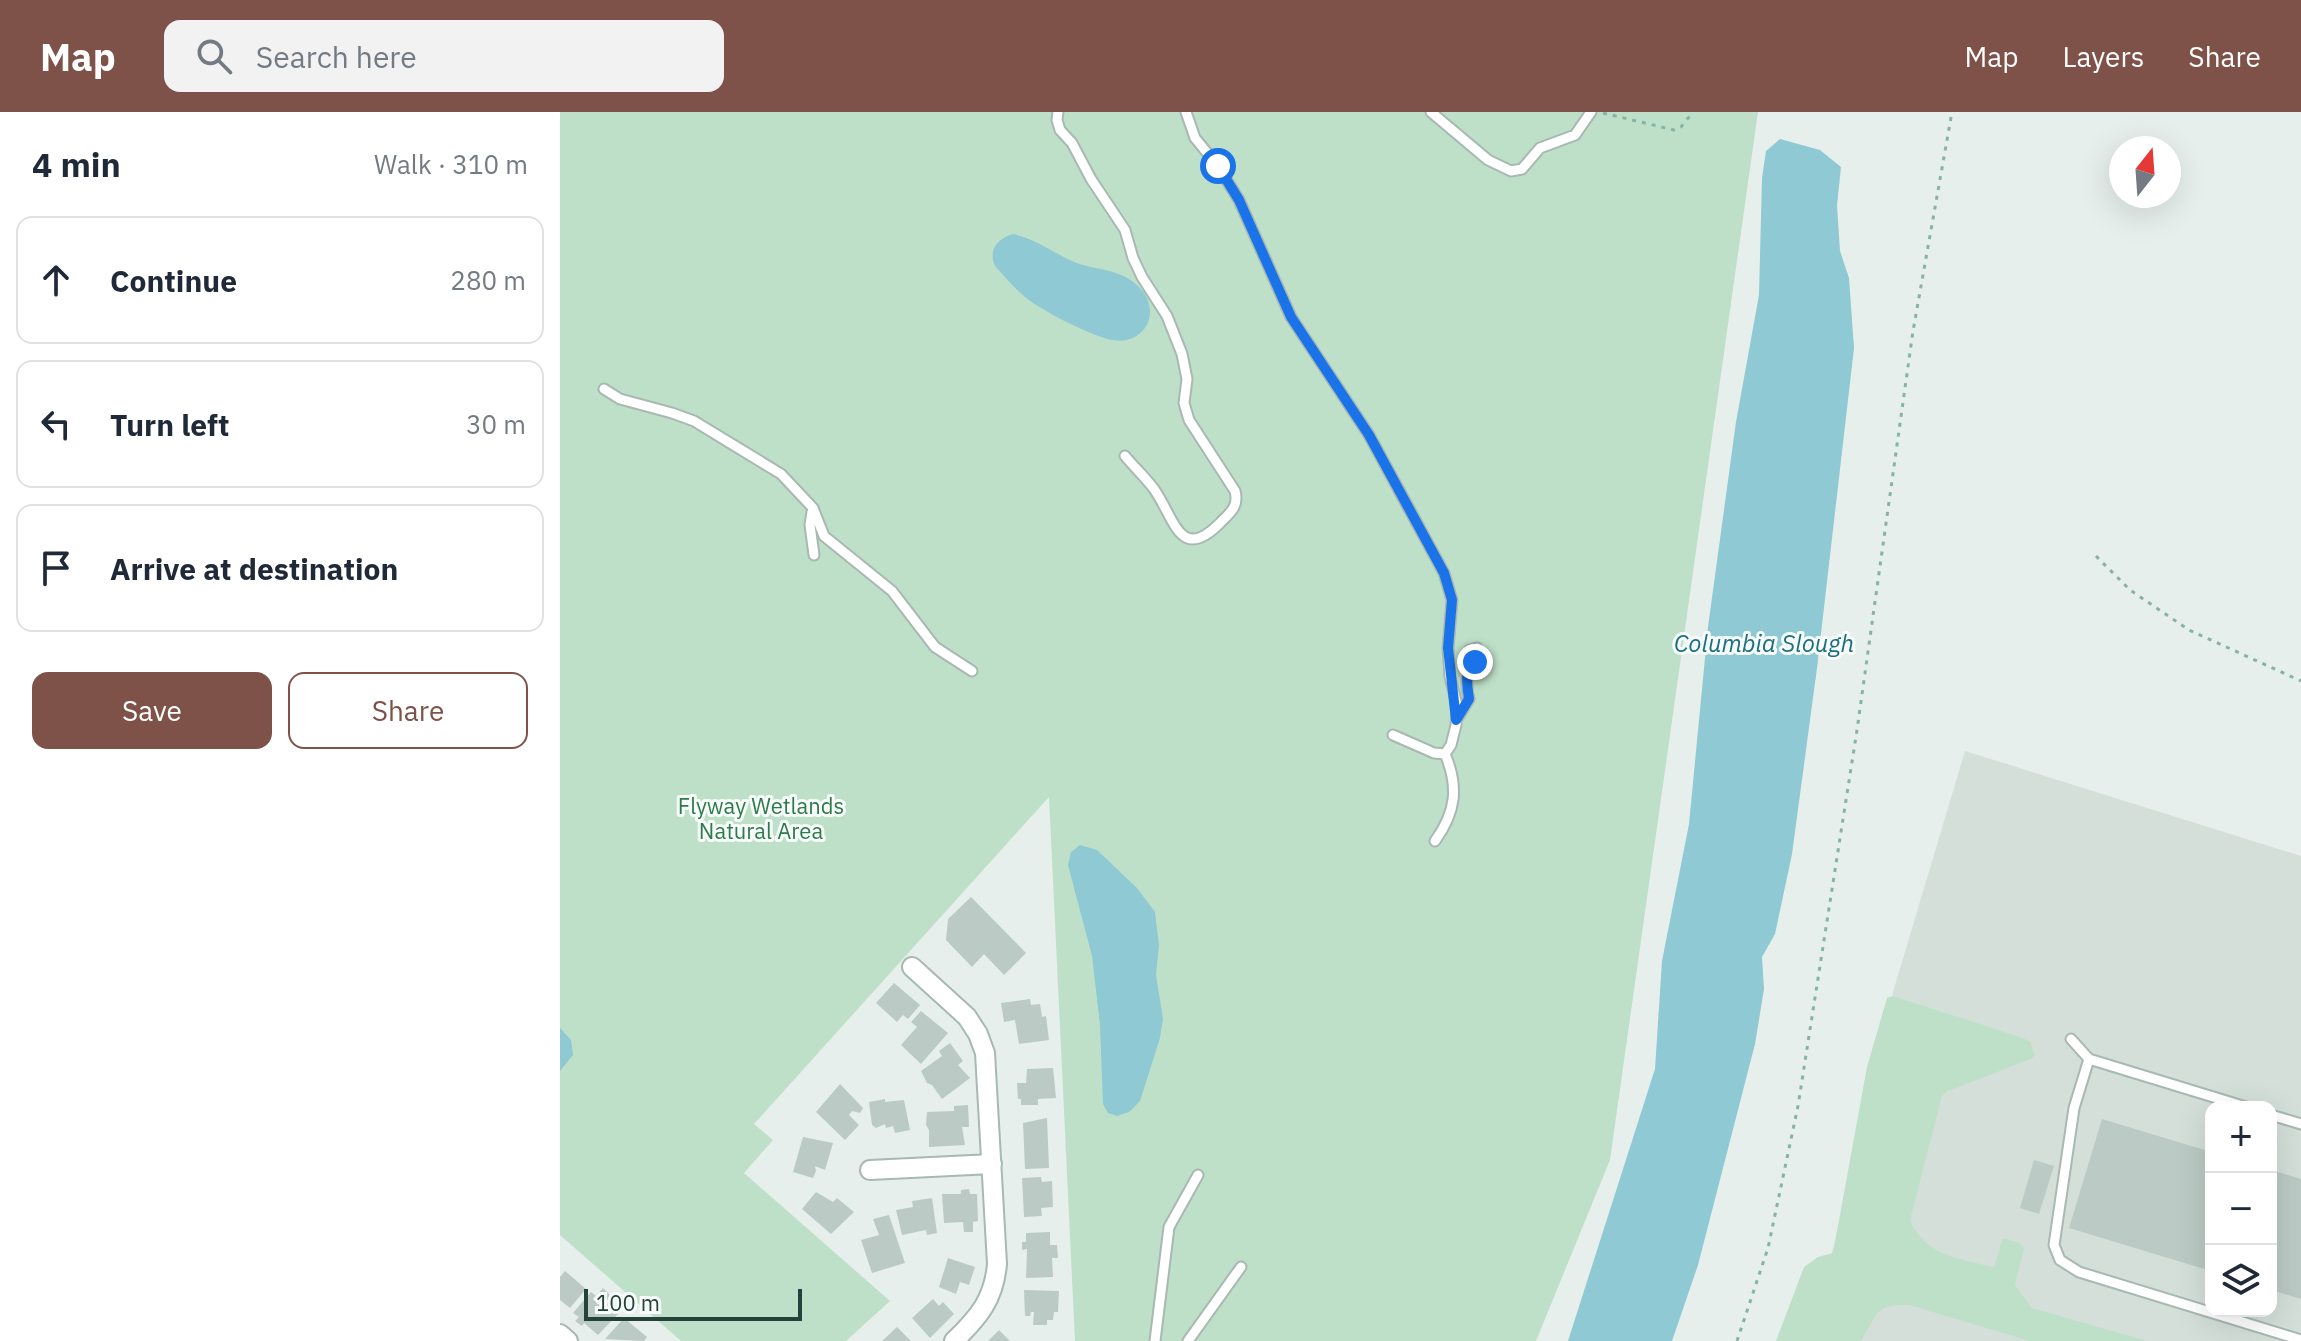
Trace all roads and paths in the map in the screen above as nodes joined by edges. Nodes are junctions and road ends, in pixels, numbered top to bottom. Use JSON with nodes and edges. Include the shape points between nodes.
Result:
{"nodes":[{"id":1,"x":1058,"y":112,"type":"edge"},
{"id":2,"x":1186,"y":112,"type":"edge"},
{"id":3,"x":1431,"y":112,"type":"edge"},
{"id":4,"x":1591,"y":112,"type":"edge"},
{"id":5,"x":1598,"y":112,"type":"edge"},
{"id":6,"x":1693,"y":112,"type":"edge"},
{"id":7,"x":1952,"y":112,"type":"edge"},
{"id":8,"x":604,"y":389,"type":"dead end"},
{"id":9,"x":1125,"y":456,"type":"dead end"},
{"id":10,"x":813,"y":508,"type":"junction"},
{"id":11,"x":814,"y":555,"type":"dead end"},
{"id":12,"x":2096,"y":556,"type":"dead end"},
{"id":13,"x":1470,"y":668,"type":"dead end"},
{"id":14,"x":972,"y":671,"type":"dead end"},
{"id":15,"x":2301,"y":681,"type":"edge"},
{"id":16,"x":1456,"y":720,"type":"junction"},
{"id":17,"x":1393,"y":735,"type":"dead end"},
{"id":18,"x":1445,"y":754,"type":"junction"},
{"id":19,"x":1435,"y":841,"type":"dead end"},
{"id":20,"x":912,"y":967,"type":"dead end"},
{"id":21,"x":2071,"y":1039,"type":"dead end"},
{"id":22,"x":2089,"y":1059,"type":"junction"},
{"id":23,"x":2226,"y":1101,"type":"edge"},
{"id":24,"x":2277,"y":1117,"type":"edge"},
{"id":25,"x":2301,"y":1124,"type":"edge"},
{"id":26,"x":992,"y":1164,"type":"junction"},
{"id":27,"x":870,"y":1170,"type":"dead end"},
{"id":28,"x":1198,"y":1175,"type":"dead end"},
{"id":29,"x":1241,"y":1267,"type":"dead end"},
{"id":30,"x":560,"y":1334,"type":"edge"},
{"id":31,"x":2301,"y":1340,"type":"edge"},
{"id":32,"x":568,"y":1341,"type":"edge"},
{"id":33,"x":954,"y":1341,"type":"edge"},
{"id":34,"x":1155,"y":1341,"type":"edge"},
{"id":35,"x":1188,"y":1341,"type":"edge"},
{"id":36,"x":1737,"y":1341,"type":"edge"}],
"edges":[{"from":1,"to":9,"type":"lane","via":[[1060,130],[1125,230],[1142,277],[1167,316],[1182,354],[1189,420],[1238,501],[1204,539],[1192,540],[1181,535]]},
{"from":2,"to":16,"type":"lane","via":[[1195,138],[1239,200],[1291,317],[1369,435],[1444,573],[1452,600],[1448,648]]},
{"from":3,"to":4,"type":"lane","via":[[1488,160],[1511,171],[1522,169],[1540,148],[1575,135]]},
{"from":5,"to":6,"type":"path","via":[[1674,130]]},
{"from":7,"to":36,"type":"path","via":[[1913,331],[1798,1106],[1768,1248]]},
{"from":8,"to":10,"type":"lane","via":[[620,399],[694,421],[781,474]]},
{"from":10,"to":11,"type":"lane"},
{"from":10,"to":14,"type":"lane","via":[[824,536],[892,591],[935,647]]},
{"from":12,"to":15,"type":"path","via":[[2130,590],[2189,630]]},
{"from":13,"to":16,"type":"lane","via":[[1465,684],[1469,699]]},
{"from":16,"to":18,"type":"lane"},
{"from":17,"to":18,"type":"lane"},
{"from":18,"to":19,"type":"lane","via":[[1455,787],[1446,826]]},
{"from":20,"to":26,"type":"street","via":[[967,1017],[978,1034],[988,1068]]},
{"from":21,"to":22,"type":"lane"},
{"from":22,"to":23,"type":"lane"},
{"from":22,"to":31,"type":"lane","via":[[2074,1108],[2056,1230],[2060,1260],[2079,1272]]},
{"from":24,"to":25,"type":"lane"},
{"from":26,"to":27,"type":"street"},
{"from":26,"to":33,"type":"street","via":[[995,1282],[984,1309]]},
{"from":28,"to":34,"type":"lane","via":[[1169,1227]]},
{"from":29,"to":35,"type":"lane"},
{"from":30,"to":32,"type":"street"}]}
